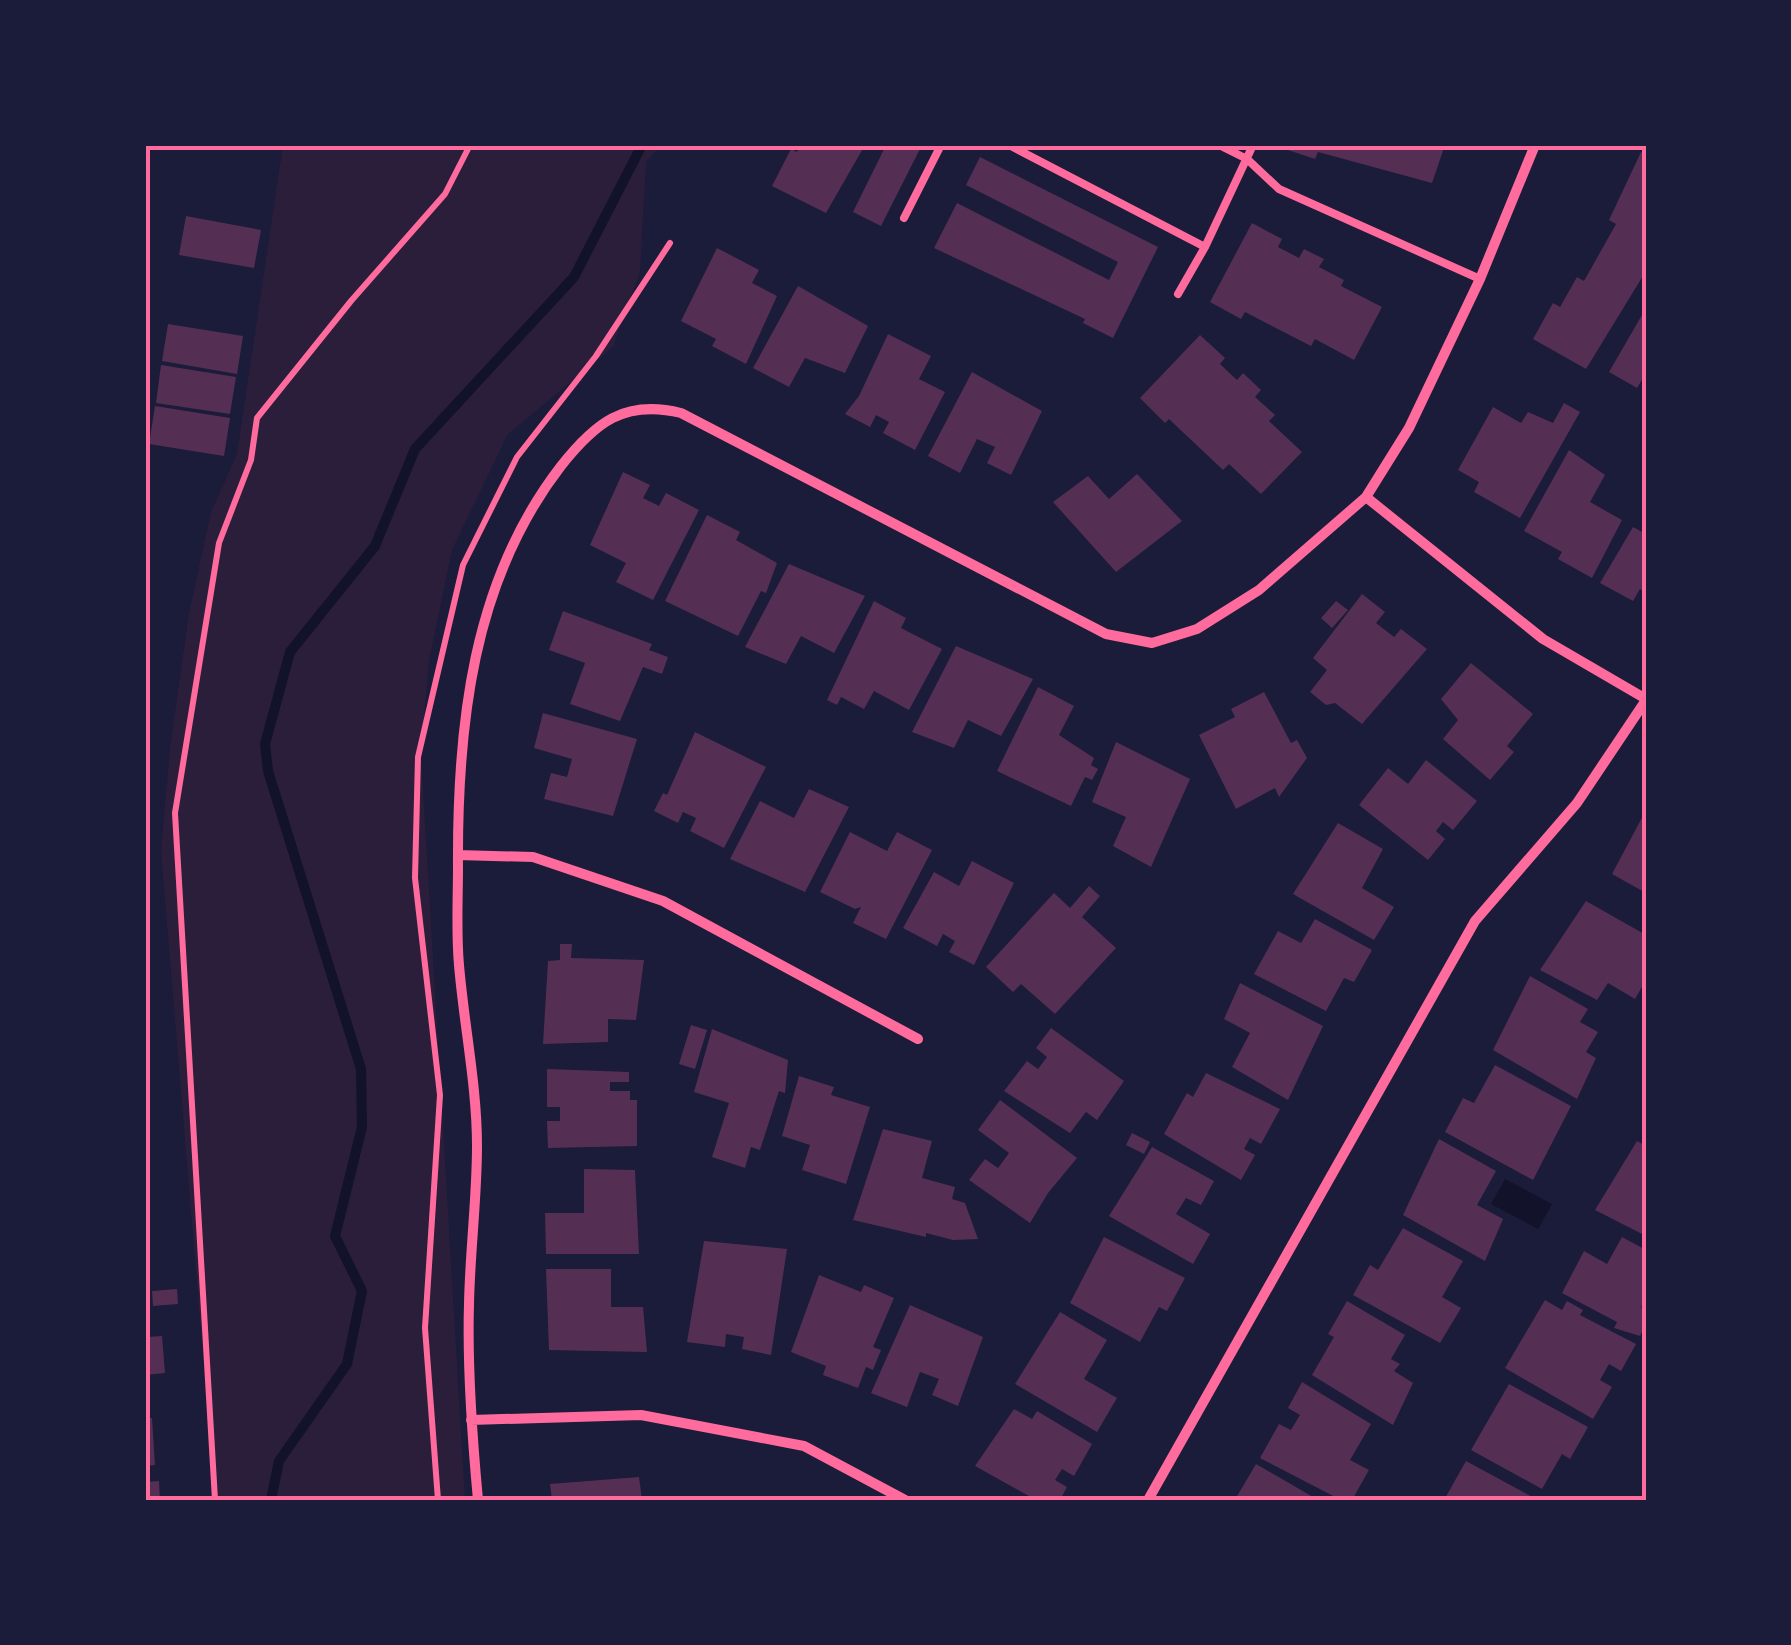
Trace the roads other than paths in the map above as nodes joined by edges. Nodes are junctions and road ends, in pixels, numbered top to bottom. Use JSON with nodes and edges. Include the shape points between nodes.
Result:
{"nodes":[{"id":1,"x":941,"y":145,"type":"edge"},
{"id":2,"x":1009,"y":145,"type":"edge"},
{"id":3,"x":1219,"y":145,"type":"edge"},
{"id":4,"x":1253,"y":145,"type":"edge"},
{"id":5,"x":1535,"y":145,"type":"edge"},
{"id":6,"x":1247,"y":160,"type":"junction"},
{"id":7,"x":904,"y":218,"type":"dead end"},
{"id":8,"x":1205,"y":247,"type":"junction"},
{"id":9,"x":1480,"y":279,"type":"junction"},
{"id":10,"x":1178,"y":294,"type":"dead end"},
{"id":11,"x":1366,"y":497,"type":"junction"},
{"id":12,"x":1646,"y":699,"type":"edge"},
{"id":13,"x":458,"y":855,"type":"junction"},
{"id":14,"x":918,"y":1039,"type":"dead end"},
{"id":15,"x":471,"y":1420,"type":"junction"},
{"id":16,"x":478,"y":1500,"type":"edge"},
{"id":17,"x":904,"y":1500,"type":"edge"},
{"id":18,"x":1148,"y":1500,"type":"edge"}],
"edges":[{"from":1,"to":7,"type":"lane"},
{"from":2,"to":8,"type":"lane"},
{"from":3,"to":6,"type":"lane"},
{"from":4,"to":6,"type":"lane"},
{"from":5,"to":9,"type":"street"},
{"from":6,"to":8,"type":"lane"},
{"from":6,"to":9,"type":"lane","via":[[1280,189]]},
{"from":8,"to":10,"type":"lane"},
{"from":9,"to":11,"type":"street","via":[[1408,428]]},
{"from":11,"to":12,"type":"street","via":[[1543,639]]},
{"from":11,"to":13,"type":"street","via":[[1259,590],[1198,629],[1152,644],[1106,634],[681,413],[632,408],[608,416],[546,486],[479,631],[460,747]]},
{"from":12,"to":18,"type":"street","via":[[1577,803],[1475,921]]},
{"from":13,"to":14,"type":"street","via":[[532,856],[663,901]]},
{"from":13,"to":15,"type":"street","via":[[458,960],[477,1143]]},
{"from":15,"to":16,"type":"street"},
{"from":15,"to":17,"type":"street","via":[[642,1415],[804,1446]]}]}
